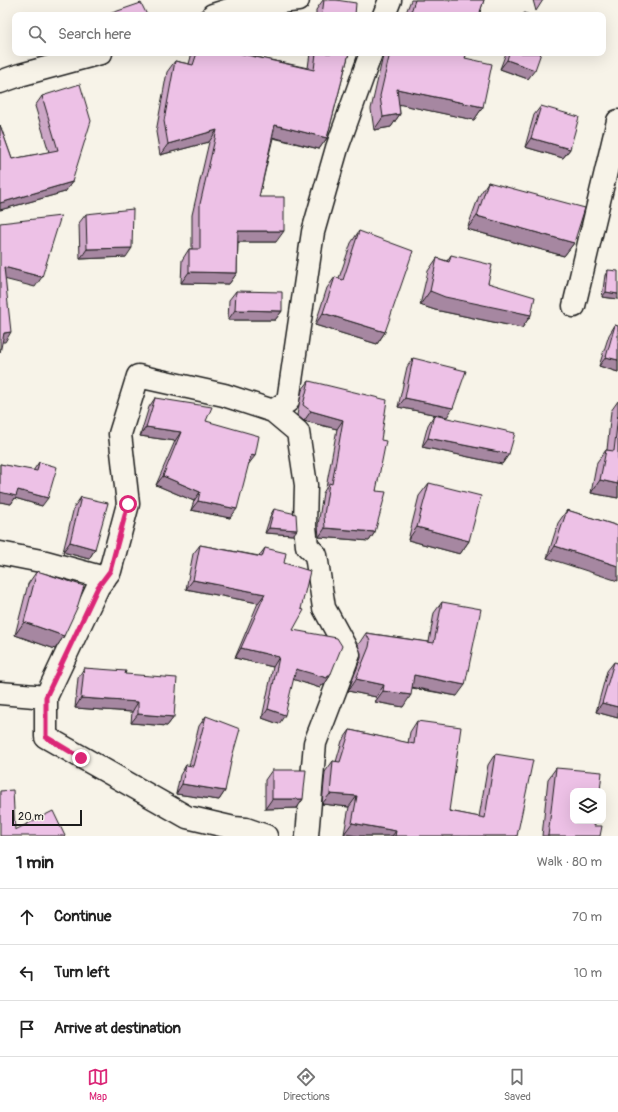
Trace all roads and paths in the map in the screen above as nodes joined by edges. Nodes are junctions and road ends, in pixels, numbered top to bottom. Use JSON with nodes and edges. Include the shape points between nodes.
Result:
{"nodes":[{"id":1,"x":298,"y":0,"type":"edge"},
{"id":2,"x":386,"y":0,"type":"edge"},
{"id":3,"x":390,"y":0,"type":"edge"},
{"id":4,"x":222,"y":12,"type":"edge"},
{"id":5,"x":385,"y":12,"type":"edge"},
{"id":6,"x":91,"y":56,"type":"edge"},
{"id":7,"x":370,"y":56,"type":"edge"},
{"id":8,"x":0,"y":82,"type":"edge"},
{"id":9,"x":618,"y":121,"type":"edge"},
{"id":10,"x":574,"y":306,"type":"dead end"},
{"id":11,"x":273,"y":411,"type":"junction"},
{"id":12,"x":0,"y":553,"type":"edge"},
{"id":13,"x":105,"y":578,"type":"junction"},
{"id":14,"x":0,"y":693,"type":"edge"},
{"id":15,"x":46,"y":697,"type":"junction"},
{"id":16,"x":266,"y":836,"type":"edge"},
{"id":17,"x":306,"y":836,"type":"edge"}],
"edges":[{"from":1,"to":4,"type":"street","via":[[238,7]]},
{"from":2,"to":3,"type":"street"},
{"from":3,"to":5,"type":"street"},
{"from":6,"to":8,"type":"street"},
{"from":7,"to":11,"type":"street","via":[[336,148],[313,232],[288,401]]},
{"from":9,"to":10,"type":"street"},
{"from":11,"to":13,"type":"street","via":[[224,395],[138,376],[120,434],[128,504],[110,571]]},
{"from":11,"to":17,"type":"street","via":[[298,432],[306,485],[307,546],[316,555],[324,608],[349,654],[315,743]]},
{"from":12,"to":13,"type":"street"},
{"from":13,"to":15,"type":"street","via":[[98,587]]},
{"from":14,"to":15,"type":"street"},
{"from":15,"to":16,"type":"street","via":[[46,737],[187,817],[246,829]]}]}
